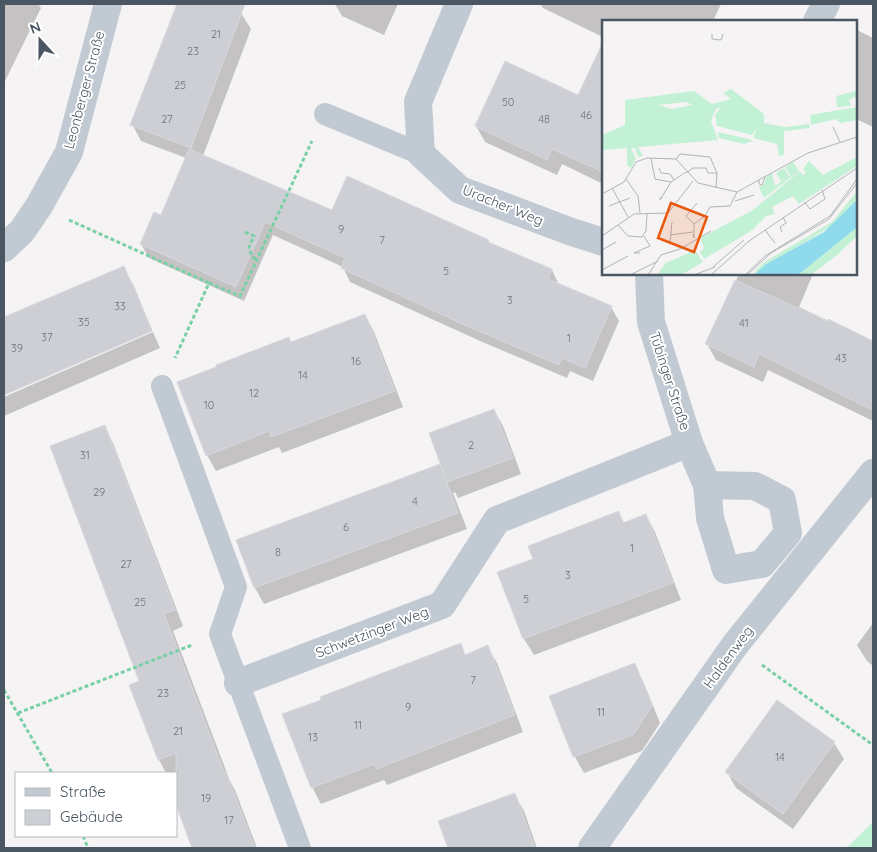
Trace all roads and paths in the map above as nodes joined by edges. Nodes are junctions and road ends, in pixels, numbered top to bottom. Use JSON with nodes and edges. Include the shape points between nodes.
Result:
{"nodes":[{"id":1,"x":108,"y":4,"type":"edge"},
{"id":2,"x":459,"y":4,"type":"edge"},
{"id":3,"x":826,"y":4,"type":"edge"},
{"id":4,"x":818,"y":20,"type":"edge"},
{"id":5,"x":325,"y":114,"type":"joint"},
{"id":6,"x":421,"y":154,"type":"junction"},
{"id":7,"x":39,"y":206,"type":"junction"},
{"id":8,"x":245,"y":232,"type":"dead end"},
{"id":9,"x":602,"y":242,"type":"edge"},
{"id":10,"x":4,"y":248,"type":"edge"},
{"id":11,"x":256,"y":259,"type":"junction"},
{"id":12,"x":650,"y":275,"type":"edge"},
{"id":13,"x":209,"y":283,"type":"junction"},
{"id":14,"x":162,"y":386,"type":"joint"},
{"id":15,"x":690,"y":443,"type":"junction"},
{"id":16,"x":873,"y":473,"type":"edge"},
{"id":17,"x":707,"y":485,"type":"dead end"},
{"id":18,"x":220,"y":634,"type":"junction"},
{"id":19,"x":735,"y":645,"type":"junction"},
{"id":20,"x":238,"y":683,"type":"junction"},
{"id":21,"x":4,"y":690,"type":"edge"},
{"id":22,"x":18,"y":713,"type":"junction"},
{"id":23,"x":873,"y":745,"type":"edge"},
{"id":24,"x":51,"y":772,"type":"edge"},
{"id":25,"x":300,"y":848,"type":"edge"},
{"id":26,"x":592,"y":848,"type":"edge"}],
"edges":[{"from":1,"to":7,"type":"street","name":"Leonberger Straße","via":[[69,152]]},
{"from":2,"to":6,"type":"street","via":[[418,102]]},
{"from":3,"to":4,"type":"street"},
{"from":5,"to":6,"type":"lane"},
{"from":5,"to":11,"type":"path"},
{"from":6,"to":9,"type":"street","name":"Uracher Weg","via":[[460,190]]},
{"from":7,"to":10,"type":"street","name":"Leonberger Straße","via":[[22,231]]},
{"from":7,"to":13,"type":"path"},
{"from":8,"to":11,"type":"path","via":[[254,236],[249,247]]},
{"from":11,"to":13,"type":"path","via":[[240,296]]},
{"from":12,"to":15,"type":"street","name":"Tübinger Straße","via":[[651,322]]},
{"from":13,"to":14,"type":"path"},
{"from":14,"to":18,"type":"lane","via":[[236,587]]},
{"from":15,"to":17,"type":"street","name":"Tübinger Straße"},
{"from":15,"to":20,"type":"street","name":"Schwetzinger Weg","via":[[497,520],[442,605]]},
{"from":16,"to":19,"type":"street","name":"Haldenweg"},
{"from":18,"to":20,"type":"lane"},
{"from":18,"to":22,"type":"path"},
{"from":19,"to":23,"type":"path"},
{"from":19,"to":26,"type":"street","name":"Haldenweg"},
{"from":20,"to":25,"type":"lane"},
{"from":21,"to":22,"type":"path"},
{"from":22,"to":24,"type":"path"}]}
